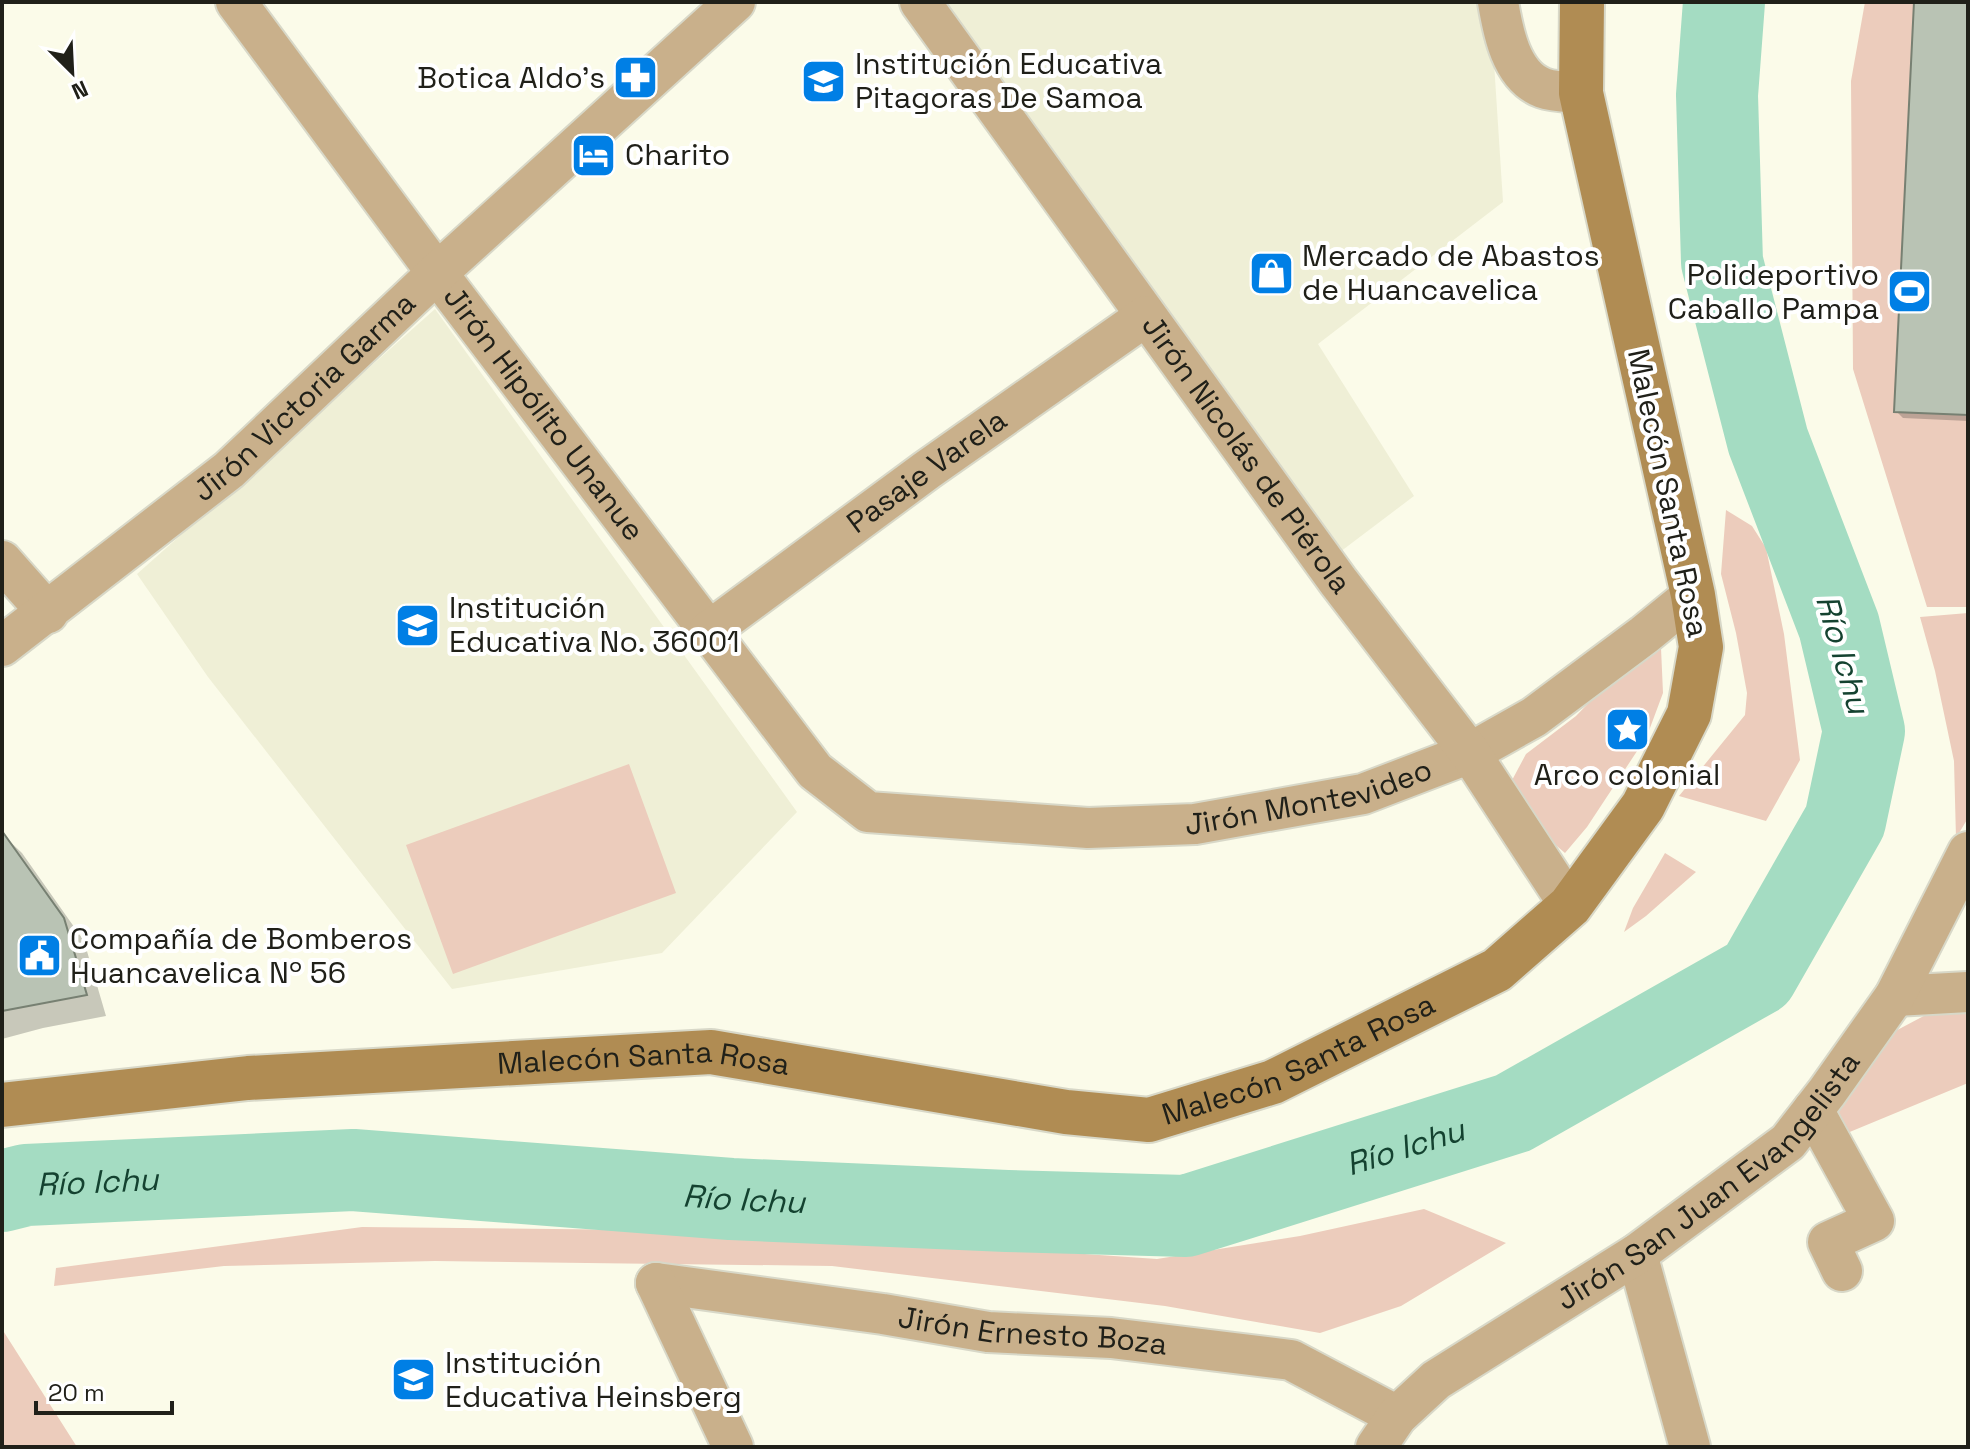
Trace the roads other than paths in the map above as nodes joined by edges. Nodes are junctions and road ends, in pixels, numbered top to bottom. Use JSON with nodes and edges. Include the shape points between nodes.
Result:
{"nodes":[{"id":1,"x":236,"y":2,"type":"edge"},
{"id":2,"x":735,"y":2,"type":"edge"},
{"id":3,"x":920,"y":2,"type":"edge"},
{"id":4,"x":1498,"y":2,"type":"edge"},
{"id":5,"x":1582,"y":2,"type":"edge"},
{"id":6,"x":1581,"y":93,"type":"junction"},
{"id":7,"x":437,"y":273,"type":"junction"},
{"id":8,"x":1146,"y":316,"type":"junction"},
{"id":9,"x":2,"y":561,"type":"edge"},
{"id":10,"x":1693,"y":595,"type":"junction"},
{"id":11,"x":48,"y":613,"type":"junction"},
{"id":12,"x":709,"y":631,"type":"junction"},
{"id":13,"x":2,"y":646,"type":"edge"},
{"id":14,"x":1470,"y":753,"type":"junction"},
{"id":15,"x":868,"y":812,"type":"joint"},
{"id":16,"x":1968,"y":852,"type":"edge"},
{"id":17,"x":1570,"y":906,"type":"junction"},
{"id":18,"x":1968,"y":992,"type":"edge"},
{"id":19,"x":1895,"y":996,"type":"junction"},
{"id":20,"x":2,"y":1105,"type":"edge"},
{"id":21,"x":1813,"y":1110,"type":"junction"},
{"id":22,"x":1637,"y":1254,"type":"junction"},
{"id":23,"x":1842,"y":1271,"type":"dead end"},
{"id":24,"x":1387,"y":1432,"type":"edge"},
{"id":25,"x":733,"y":1447,"type":"edge"},
{"id":26,"x":1690,"y":1447,"type":"edge"}],
"edges":[{"from":1,"to":7,"type":"street","name":"Jirón Hipólito Unanue"},
{"from":2,"to":7,"type":"street","name":"Jirón Victoria Garma"},
{"from":3,"to":8,"type":"street","name":"Jirón Nicolás de Piérola"},
{"from":4,"to":6,"type":"street","via":[[1502,29],[1520,72],[1543,88]]},
{"from":5,"to":6,"type":"main road","name":"Malecón Santa Rosa"},
{"from":6,"to":10,"type":"main road","name":"Malecón Santa Rosa"},
{"from":7,"to":11,"type":"street","name":"Jirón Victoria Garma","via":[[229,470]]},
{"from":7,"to":12,"type":"street","name":"Jirón Hipólito Unanue"},
{"from":8,"to":12,"type":"street","name":"Pasaje Varela"},
{"from":8,"to":14,"type":"street","name":"Jirón Nicolás de Piérola"},
{"from":9,"to":11,"type":"street"},
{"from":10,"to":14,"type":"street","name":"Jirón Montevideo","via":[[1534,717]]},
{"from":10,"to":17,"type":"main road","name":"Malecón Santa Rosa","via":[[1701,647],[1689,714],[1643,806]]},
{"from":11,"to":13,"type":"street","name":"Jirón Victoria Garma"},
{"from":12,"to":15,"type":"street","name":"Jirón Hipólito Unanue","via":[[815,771]]},
{"from":14,"to":15,"type":"street","name":"Jirón Montevideo","via":[[1363,794],[1195,824],[1088,828]]},
{"from":14,"to":17,"type":"street","name":"Jirón Nicolás de Piérola"},
{"from":16,"to":19,"type":"street","name":"Jirón San Juan Evangelista"},
{"from":17,"to":20,"type":"main road","name":"Malecón Santa Rosa","via":[[1497,970],[1273,1082],[1149,1120],[1066,1112],[711,1052],[248,1078]]},
{"from":18,"to":19,"type":"street"},
{"from":19,"to":21,"type":"street","name":"Jirón San Juan Evangelista"},
{"from":21,"to":22,"type":"street","name":"Jirón San Juan Evangelista","via":[[1788,1142]]},
{"from":21,"to":23,"type":"street","via":[[1874,1221],[1828,1242]]},
{"from":22,"to":24,"type":"street","name":"Jirón San Juan Evangelista","via":[[1436,1380]]},
{"from":22,"to":26,"type":"street"},
{"from":24,"to":25,"type":"street","name":"Jirón Ernesto Boza","via":[[1291,1360],[1111,1338],[988,1332],[656,1283]]}]}
